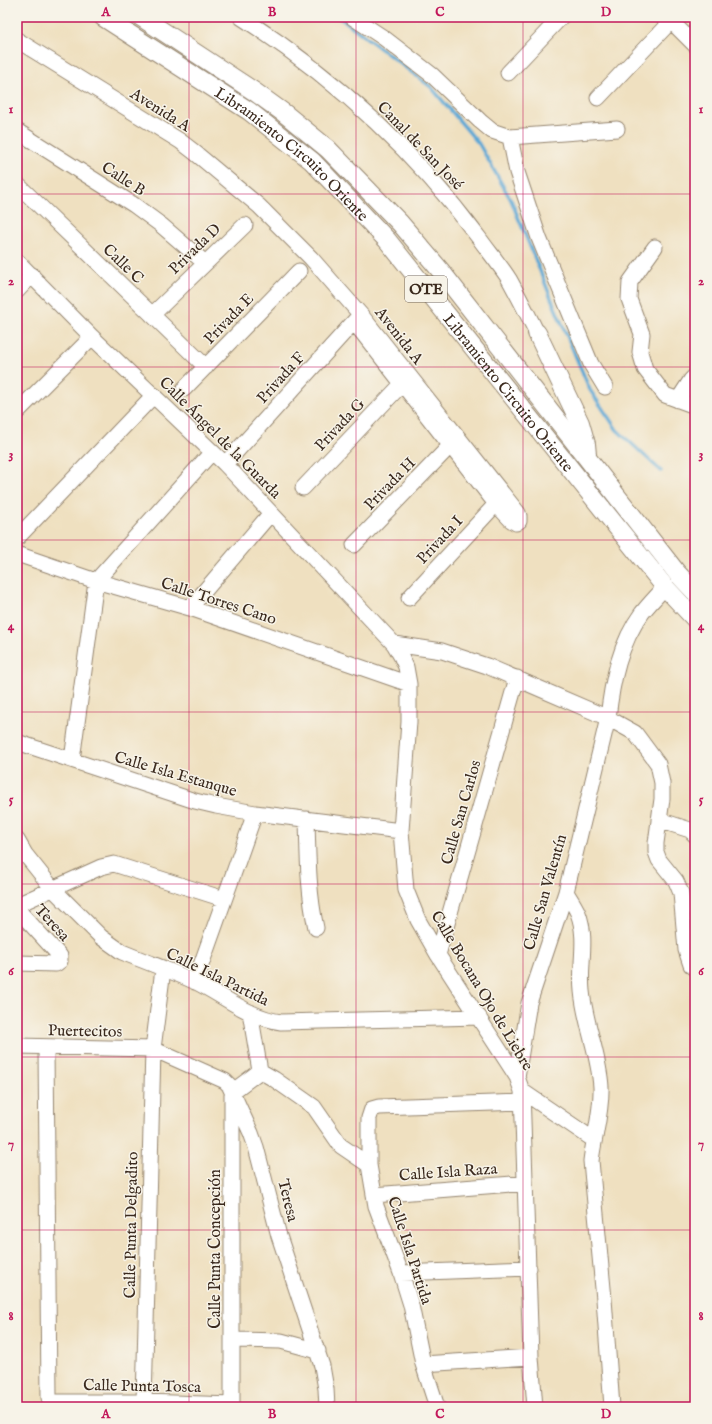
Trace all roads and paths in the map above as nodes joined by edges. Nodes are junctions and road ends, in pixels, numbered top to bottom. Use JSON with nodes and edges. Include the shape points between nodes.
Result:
{"nodes":[{"id":1,"x":103,"y":17,"type":"edge"},
{"id":2,"x":240,"y":17,"type":"edge"},
{"id":3,"x":352,"y":17,"type":"edge"},
{"id":4,"x":562,"y":17,"type":"edge"},
{"id":5,"x":148,"y":19,"type":"edge"},
{"id":6,"x":669,"y":19,"type":"edge"},
{"id":7,"x":132,"y":35,"type":"junction"},
{"id":8,"x":17,"y":40,"type":"edge"},
{"id":9,"x":695,"y":45,"type":"edge"},
{"id":10,"x":508,"y":73,"type":"dead end"},
{"id":11,"x":598,"y":98,"type":"dead end"},
{"id":12,"x":617,"y":129,"type":"dead end"},
{"id":13,"x":17,"y":131,"type":"edge"},
{"id":14,"x":510,"y":137,"type":"junction"},
{"id":15,"x":17,"y":184,"type":"edge"},
{"id":16,"x":245,"y":225,"type":"dead end"},
{"id":17,"x":654,"y":247,"type":"dead end"},
{"id":18,"x":17,"y":261,"type":"edge"},
{"id":19,"x":205,"y":263,"type":"junction"},
{"id":20,"x":299,"y":271,"type":"dead end"},
{"id":21,"x":32,"y":276,"type":"junction"},
{"id":22,"x":17,"y":291,"type":"edge"},
{"id":23,"x":152,"y":315,"type":"junction"},
{"id":24,"x":358,"y":318,"type":"junction"},
{"id":25,"x":537,"y":333,"type":"joint"},
{"id":26,"x":92,"y":337,"type":"junction"},
{"id":27,"x":206,"y":367,"type":"junction"},
{"id":28,"x":695,"y":376,"type":"edge"},
{"id":29,"x":402,"y":384,"type":"junction"},
{"id":30,"x":605,"y":388,"type":"dead end"},
{"id":31,"x":184,"y":390,"type":"dead end"},
{"id":32,"x":154,"y":395,"type":"junction"},
{"id":33,"x":678,"y":400,"type":"junction"},
{"id":34,"x":695,"y":406,"type":"edge"},
{"id":35,"x":17,"y":412,"type":"edge"},
{"id":36,"x":450,"y":446,"type":"junction"},
{"id":37,"x":212,"y":452,"type":"junction"},
{"id":38,"x":587,"y":458,"type":"junction"},
{"id":39,"x":225,"y":464,"type":"junction"},
{"id":40,"x":303,"y":488,"type":"dead end"},
{"id":41,"x":496,"y":504,"type":"junction"},
{"id":42,"x":271,"y":513,"type":"junction"},
{"id":43,"x":17,"y":538,"type":"edge"},
{"id":44,"x":354,"y":545,"type":"dead end"},
{"id":45,"x":17,"y":554,"type":"edge"},
{"id":46,"x":96,"y":581,"type":"junction"},
{"id":47,"x":665,"y":587,"type":"junction"},
{"id":48,"x":695,"y":592,"type":"edge"},
{"id":49,"x":409,"y":598,"type":"dead end"},
{"id":50,"x":190,"y":608,"type":"junction"},
{"id":51,"x":695,"y":619,"type":"edge"},
{"id":52,"x":394,"y":644,"type":"junction"},
{"id":53,"x":517,"y":678,"type":"junction"},
{"id":54,"x":410,"y":684,"type":"junction"},
{"id":55,"x":608,"y":718,"type":"junction"},
{"id":56,"x":17,"y":742,"type":"edge"},
{"id":57,"x":72,"y":760,"type":"junction"},
{"id":58,"x":255,"y":813,"type":"junction"},
{"id":59,"x":307,"y":819,"type":"junction"},
{"id":60,"x":659,"y":820,"type":"junction"},
{"id":61,"x":401,"y":831,"type":"junction"},
{"id":62,"x":695,"y":835,"type":"edge"},
{"id":63,"x":17,"y":840,"type":"edge"},
{"id":64,"x":53,"y":889,"type":"junction"},
{"id":65,"x":566,"y":892,"type":"junction"},
{"id":66,"x":224,"y":899,"type":"junction"},
{"id":67,"x":17,"y":905,"type":"edge"},
{"id":68,"x":17,"y":909,"type":"edge"},
{"id":69,"x":316,"y":928,"type":"dead end"},
{"id":70,"x":438,"y":955,"type":"junction"},
{"id":71,"x":17,"y":963,"type":"edge"},
{"id":72,"x":695,"y":968,"type":"edge"},
{"id":73,"x":163,"y":969,"type":"junction"},
{"id":74,"x":195,"y":982,"type":"junction"},
{"id":75,"x":250,"y":1012,"type":"junction"},
{"id":76,"x":479,"y":1017,"type":"junction"},
{"id":77,"x":17,"y":1046,"type":"edge"},
{"id":78,"x":46,"y":1047,"type":"junction"},
{"id":79,"x":153,"y":1049,"type":"junction"},
{"id":80,"x":260,"y":1071,"type":"junction"},
{"id":81,"x":517,"y":1077,"type":"junction"},
{"id":82,"x":232,"y":1092,"type":"junction"},
{"id":83,"x":522,"y":1097,"type":"junction"},
{"id":84,"x":594,"y":1140,"type":"junction"},
{"id":85,"x":369,"y":1166,"type":"junction"},
{"id":86,"x":525,"y":1183,"type":"junction"},
{"id":87,"x":374,"y":1195,"type":"junction"},
{"id":88,"x":529,"y":1268,"type":"junction"},
{"id":89,"x":401,"y":1273,"type":"junction"},
{"id":90,"x":310,"y":1327,"type":"junction"},
{"id":91,"x":232,"y":1340,"type":"junction"},
{"id":92,"x":281,"y":1341,"type":"junction"},
{"id":93,"x":318,"y":1351,"type":"junction"},
{"id":94,"x":531,"y":1357,"type":"junction"},
{"id":95,"x":424,"y":1364,"type":"junction"},
{"id":96,"x":144,"y":1402,"type":"junction"},
{"id":97,"x":232,"y":1406,"type":"edge"},
{"id":98,"x":327,"y":1407,"type":"edge"},
{"id":99,"x":436,"y":1407,"type":"edge"},
{"id":100,"x":535,"y":1407,"type":"edge"},
{"id":101,"x":612,"y":1407,"type":"edge"}],
"edges":[{"from":1,"to":7,"type":"main road","name":"Libramiento Circuito Oriente","number":"OTE"},
{"from":2,"to":25,"type":"street","name":"Canal de San José","via":[[316,70],[398,142],[457,208],[508,278]]},
{"from":3,"to":14,"type":"street","via":[[426,71],[480,121],[492,130]]},
{"from":4,"to":10,"type":"street"},
{"from":5,"to":7,"type":"street"},
{"from":5,"to":38,"type":"main road","name":"Libramiento Circuito Oriente","number":"OTE","via":[[255,92],[333,154],[400,223],[435,264]]},
{"from":6,"to":9,"type":"street"},
{"from":6,"to":11,"type":"street"},
{"from":7,"to":47,"type":"main road","name":"Libramiento Circuito Oriente","number":"OTE","via":[[249,111],[312,161],[387,240]]},
{"from":8,"to":24,"type":"street","name":"Avenida A","via":[[193,151],[259,206],[311,258]]},
{"from":12,"to":14,"type":"street"},
{"from":13,"to":19,"type":"street","name":"Calle B","via":[[134,205]]},
{"from":14,"to":30,"type":"street","via":[[517,172],[539,238],[591,364]]},
{"from":15,"to":23,"type":"street","name":"Calle C"},
{"from":16,"to":19,"type":"street","name":"Privada D"},
{"from":17,"to":33,"type":"street","via":[[630,282],[629,299],[642,334],[640,352],[645,369],[665,395]]},
{"from":18,"to":21,"type":"street","name":"Calle Ángel de la Guarda"},
{"from":19,"to":23,"type":"street","name":"Privada D"},
{"from":20,"to":27,"type":"street","name":"Privada E"},
{"from":21,"to":22,"type":"street"},
{"from":21,"to":26,"type":"street","name":"Calle Ángel de la Guarda"},
{"from":23,"to":27,"type":"street","name":"Calle C"},
{"from":24,"to":29,"type":"street","name":"Avenida A"},
{"from":24,"to":39,"type":"street","name":"Privada F"},
{"from":24,"to":41,"type":"street","name":"Avenida A","via":[[518,513],[518,521],[516,523],[511,520]]},
{"from":25,"to":38,"type":"main road","via":[[580,423]]},
{"from":26,"to":32,"type":"street","name":"Calle Ángel de la Guarda"},
{"from":26,"to":35,"type":"street"},
{"from":27,"to":31,"type":"street","name":"Privada E"},
{"from":28,"to":33,"type":"street"},
{"from":29,"to":36,"type":"street","name":"Avenida A"},
{"from":29,"to":40,"type":"street","name":"Privada G"},
{"from":32,"to":37,"type":"street","name":"Calle Ángel de la Guarda"},
{"from":32,"to":43,"type":"street"},
{"from":33,"to":34,"type":"street"},
{"from":36,"to":41,"type":"street","name":"Avenida A"},
{"from":36,"to":44,"type":"street","name":"Privada H"},
{"from":37,"to":39,"type":"street","name":"Calle Ángel de la Guarda"},
{"from":37,"to":46,"type":"street"},
{"from":38,"to":48,"type":"main road","name":"Libramiento Circuito Oriente","number":"OTE","via":[[677,573]]},
{"from":39,"to":42,"type":"street","name":"Calle Ángel de la Guarda"},
{"from":41,"to":49,"type":"street","name":"Privada I"},
{"from":42,"to":50,"type":"street"},
{"from":42,"to":52,"type":"street","name":"Calle Ángel de la Guarda"},
{"from":45,"to":46,"type":"street","name":"Calle Torres Cano"},
{"from":46,"to":50,"type":"street","name":"Calle Torres Cano"},
{"from":46,"to":57,"type":"street"},
{"from":47,"to":51,"type":"main road","name":"Libramiento Circuito Oriente","number":"OTE"},
{"from":47,"to":55,"type":"street","name":"Calle San Valentín","via":[[642,613],[624,648],[610,693]]},
{"from":50,"to":54,"type":"street","name":"Calle Torres Cano"},
{"from":52,"to":53,"type":"street","via":[[442,651]]},
{"from":52,"to":54,"type":"street","name":"Calle Bocana Ojo de Liebre","via":[[402,656]]},
{"from":53,"to":55,"type":"street"},
{"from":53,"to":70,"type":"street","name":"Calle San Carlos"},
{"from":54,"to":61,"type":"street","name":"Calle Bocana Ojo de Liebre"},
{"from":55,"to":60,"type":"street","via":[[635,734],[658,764],[662,783]]},
{"from":55,"to":65,"type":"street","name":"Calle San Valentín"},
{"from":56,"to":57,"type":"street","name":"Calle Isla Estanque"},
{"from":57,"to":58,"type":"street","name":"Calle Isla Estanque","via":[[195,801]]},
{"from":58,"to":59,"type":"street","name":"Calle Isla Estanque"},
{"from":58,"to":66,"type":"street"},
{"from":59,"to":61,"type":"street","name":"Calle Isla Estanque"},
{"from":59,"to":69,"type":"street","via":[[310,895]]},
{"from":60,"to":62,"type":"street","via":[[690,830]]},
{"from":60,"to":72,"type":"street","via":[[656,852],[681,893],[686,950],[691,965]]},
{"from":61,"to":70,"type":"street","name":"Calle Bocana Ojo de Liebre","via":[[406,890],[418,920]]},
{"from":63,"to":64,"type":"street","name":"Calle Isla Partida"},
{"from":64,"to":66,"type":"street","via":[[101,867],[114,864]]},
{"from":64,"to":67,"type":"street"},
{"from":64,"to":73,"type":"street","name":"Calle Isla Partida","via":[[114,947]]},
{"from":65,"to":81,"type":"street","name":"Calle San Valentín","via":[[529,1003]]},
{"from":65,"to":84,"type":"street","via":[[578,912],[582,928],[582,992],[601,1086],[600,1113]]},
{"from":66,"to":74,"type":"street"},
{"from":68,"to":71,"type":"street","name":"Teresa","via":[[60,956],[60,961],[51,965]]},
{"from":70,"to":76,"type":"street","name":"Calle Bocana Ojo de Liebre"},
{"from":73,"to":74,"type":"street","name":"Calle Isla Partida"},
{"from":73,"to":79,"type":"street"},
{"from":74,"to":75,"type":"street","name":"Calle Isla Partida"},
{"from":75,"to":76,"type":"street","name":"Calle Isla Partida","via":[[264,1019],[281,1022]]},
{"from":75,"to":80,"type":"street"},
{"from":76,"to":81,"type":"street","name":"Calle Bocana Ojo de Liebre"},
{"from":77,"to":78,"type":"street","name":"Puertecitos"},
{"from":78,"to":79,"type":"street","name":"Puertecitos"},
{"from":78,"to":96,"type":"street","name":"Calle Punta Tosca","via":[[50,1398],[56,1402]]},
{"from":79,"to":82,"type":"street","name":"Teresa","via":[[225,1081]]},
{"from":79,"to":96,"type":"street","name":"Calle Punta Delgadito"},
{"from":80,"to":82,"type":"street"},
{"from":80,"to":85,"type":"street","via":[[314,1106],[341,1146]]},
{"from":81,"to":83,"type":"street","name":"Calle Bocana Ojo de Liebre"},
{"from":82,"to":90,"type":"street","name":"Teresa","via":[[256,1147],[279,1236]]},
{"from":82,"to":91,"type":"street","name":"Calle Punta Concepción"},
{"from":83,"to":84,"type":"street"},
{"from":83,"to":85,"type":"street","name":"Calle Isla Partida","via":[[372,1109],[369,1118]]},
{"from":83,"to":86,"type":"street","name":"Calle Bocana Ojo de Liebre"},
{"from":84,"to":101,"type":"street","via":[[591,1161]]},
{"from":85,"to":87,"type":"street","name":"Calle Isla Partida"},
{"from":86,"to":87,"type":"street","name":"Calle Isla Raza"},
{"from":86,"to":88,"type":"street","name":"Calle Bocana Ojo de Liebre"},
{"from":87,"to":89,"type":"street","name":"Calle Isla Partida"},
{"from":88,"to":89,"type":"street"},
{"from":88,"to":94,"type":"street","name":"Calle Bocana Ojo de Liebre"},
{"from":89,"to":95,"type":"street","name":"Calle Isla Partida"},
{"from":90,"to":92,"type":"street"},
{"from":90,"to":93,"type":"street","name":"Teresa"},
{"from":91,"to":92,"type":"street"},
{"from":91,"to":97,"type":"street","name":"Calle Punta Concepción"},
{"from":92,"to":93,"type":"street"},
{"from":93,"to":98,"type":"street","name":"Teresa"},
{"from":94,"to":95,"type":"street"},
{"from":94,"to":100,"type":"street","name":"Calle Bocana Ojo de Liebre"},
{"from":95,"to":99,"type":"street","name":"Calle Isla Partida"},
{"from":96,"to":97,"type":"street","name":"Calle Punta Tosca"}]}
